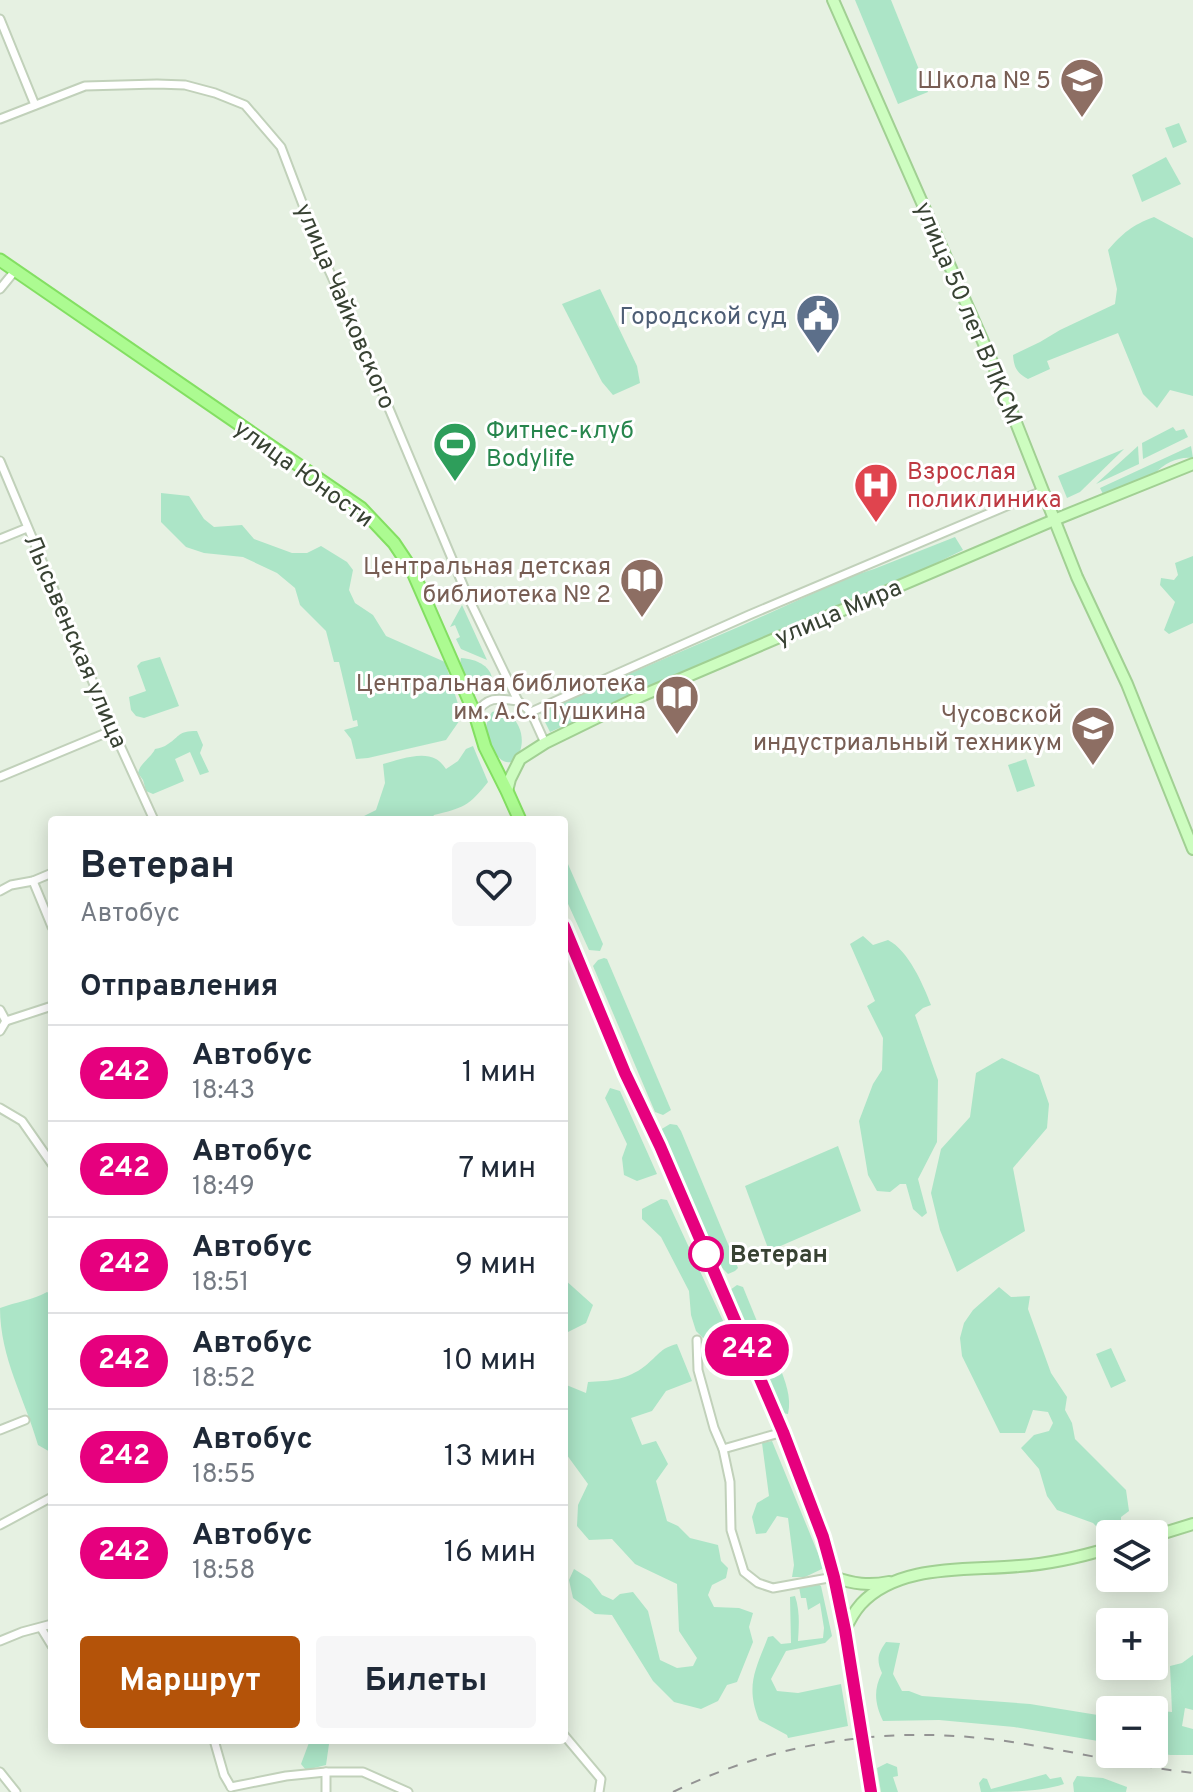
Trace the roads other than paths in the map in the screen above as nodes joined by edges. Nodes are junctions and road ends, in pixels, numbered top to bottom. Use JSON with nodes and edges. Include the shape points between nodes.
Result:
{"nodes":[{"id":1,"x":833,"y":0,"type":"edge"},
{"id":2,"x":0,"y":19,"type":"edge"},
{"id":3,"x":35,"y":105,"type":"junction"},
{"id":4,"x":0,"y":119,"type":"edge"},
{"id":5,"x":0,"y":260,"type":"edge"},
{"id":6,"x":14,"y":272,"type":"junction"},
{"id":7,"x":0,"y":289,"type":"edge"},
{"id":8,"x":0,"y":461,"type":"edge"},
{"id":9,"x":1193,"y":464,"type":"edge"},
{"id":10,"x":1042,"y":491,"type":"junction"},
{"id":11,"x":1054,"y":520,"type":"junction"},
{"id":12,"x":27,"y":528,"type":"junction"},
{"id":13,"x":0,"y":539,"type":"edge"},
{"id":14,"x":518,"y":701,"type":"junction"},
{"id":15,"x":531,"y":712,"type":"junction"},
{"id":16,"x":475,"y":714,"type":"junction"},
{"id":17,"x":113,"y":730,"type":"junction"},
{"id":18,"x":545,"y":743,"type":"junction"},
{"id":19,"x":0,"y":777,"type":"edge"},
{"id":20,"x":507,"y":791,"type":"junction"},
{"id":21,"x":151,"y":816,"type":"edge"},
{"id":22,"x":518,"y":816,"type":"edge"},
{"id":23,"x":1193,"y":849,"type":"edge"},
{"id":24,"x":48,"y":875,"type":"edge"},
{"id":25,"x":33,"y":881,"type":"junction"},
{"id":26,"x":0,"y":891,"type":"edge"},
{"id":27,"x":48,"y":917,"type":"edge"},
{"id":28,"x":568,"y":935,"type":"edge"},
{"id":29,"x":48,"y":1007,"type":"edge"},
{"id":30,"x":0,"y":1010,"type":"edge"},
{"id":31,"x":6,"y":1021,"type":"junction"},
{"id":32,"x":0,"y":1031,"type":"edge"},
{"id":33,"x":0,"y":1108,"type":"edge"},
{"id":34,"x":48,"y":1157,"type":"edge"},
{"id":35,"x":697,"y":1340,"type":"dead end"},
{"id":36,"x":25,"y":1420,"type":"dead end"},
{"id":37,"x":0,"y":1430,"type":"edge"},
{"id":38,"x":783,"y":1432,"type":"junction"},
{"id":39,"x":723,"y":1449,"type":"junction"},
{"id":40,"x":48,"y":1499,"type":"edge"},
{"id":41,"x":1193,"y":1524,"type":"edge"},
{"id":42,"x":0,"y":1525,"type":"edge"},
{"id":43,"x":1168,"y":1532,"type":"edge"},
{"id":44,"x":1096,"y":1551,"type":"edge"},
{"id":45,"x":834,"y":1577,"type":"junction"},
{"id":46,"x":895,"y":1581,"type":"junction"},
{"id":47,"x":48,"y":1625,"type":"edge"},
{"id":48,"x":41,"y":1628,"type":"junction"},
{"id":49,"x":845,"y":1630,"type":"junction"},
{"id":50,"x":48,"y":1639,"type":"edge"},
{"id":51,"x":0,"y":1641,"type":"edge"},
{"id":52,"x":568,"y":1740,"type":"edge"},
{"id":53,"x":215,"y":1744,"type":"edge"},
{"id":54,"x":0,"y":1772,"type":"edge"},
{"id":55,"x":326,"y":1772,"type":"junction"},
{"id":56,"x":230,"y":1789,"type":"edge"},
{"id":57,"x":16,"y":1792,"type":"edge"},
{"id":58,"x":326,"y":1792,"type":"edge"},
{"id":59,"x":408,"y":1792,"type":"edge"},
{"id":60,"x":599,"y":1792,"type":"edge"},
{"id":61,"x":871,"y":1792,"type":"edge"}],
"edges":[{"from":1,"to":10,"type":"street","name":"улица 50 лет ВЛКСМ","via":[[992,362]]},
{"from":2,"to":3,"type":"street"},
{"from":3,"to":4,"type":"street","name":"улица Чайковского"},
{"from":3,"to":14,"type":"street","name":"улица Чайковского","via":[[85,86],[185,85],[245,105],[275,139],[468,597]]},
{"from":5,"to":6,"type":"main road","name":"улица Юности"},
{"from":6,"to":7,"type":"street"},
{"from":6,"to":16,"type":"main road","name":"улица Юности","via":[[361,508],[412,570]]},
{"from":8,"to":12,"type":"street","name":"Лысьвенская улица"},
{"from":9,"to":11,"type":"street","name":"улица Мира"},
{"from":10,"to":11,"type":"street","name":"улица 50 лет ВЛКСМ"},
{"from":10,"to":15,"type":"street","name":"улица Мира"},
{"from":11,"to":18,"type":"street","name":"улица Мира","via":[[679,678]]},
{"from":11,"to":23,"type":"street","name":"улица 50 лет ВЛКСМ"},
{"from":12,"to":13,"type":"street"},
{"from":12,"to":17,"type":"street","name":"Лысьвенская улица"},
{"from":14,"to":15,"type":"street","name":"улица Чайковского"},
{"from":14,"to":16,"type":"street","via":[[490,699]]},
{"from":15,"to":18,"type":"street","name":"улица Чайковского"},
{"from":16,"to":20,"type":"main road","name":"улица Юности"},
{"from":17,"to":19,"type":"street"},
{"from":17,"to":21,"type":"street","name":"Лысьвенская улица"},
{"from":18,"to":20,"type":"street","name":"улица Мира","via":[[520,759]]},
{"from":20,"to":22,"type":"main road","name":"улица Юности"},
{"from":24,"to":25,"type":"street"},
{"from":25,"to":26,"type":"street"},
{"from":25,"to":27,"type":"street"},
{"from":28,"to":38,"type":"main road"},
{"from":29,"to":31,"type":"street"},
{"from":30,"to":31,"type":"street"},
{"from":31,"to":32,"type":"street"},
{"from":33,"to":34,"type":"street","via":[[22,1121]]},
{"from":35,"to":39,"type":"street","via":[[698,1370]]},
{"from":36,"to":37,"type":"street"},
{"from":38,"to":39,"type":"street"},
{"from":38,"to":45,"type":"main road"},
{"from":39,"to":45,"type":"street","via":[[731,1530],[744,1572],[773,1588]]},
{"from":40,"to":42,"type":"street"},
{"from":41,"to":43,"type":"street"},
{"from":44,"to":46,"type":"street","via":[[1044,1563],[927,1573]]},
{"from":45,"to":46,"type":"street","via":[[867,1585]]},
{"from":45,"to":49,"type":"main road"},
{"from":46,"to":49,"type":"street","via":[[863,1601]]},
{"from":47,"to":48,"type":"street"},
{"from":48,"to":50,"type":"street"},
{"from":48,"to":51,"type":"street"},
{"from":49,"to":61,"type":"main road","bridge":true},
{"from":52,"to":60,"type":"street","via":[[601,1779]]},
{"from":53,"to":56,"type":"street"},
{"from":54,"to":57,"type":"street"},
{"from":55,"to":56,"type":"street"},
{"from":55,"to":58,"type":"street"},
{"from":55,"to":59,"type":"street","via":[[363,1772]]}]}
